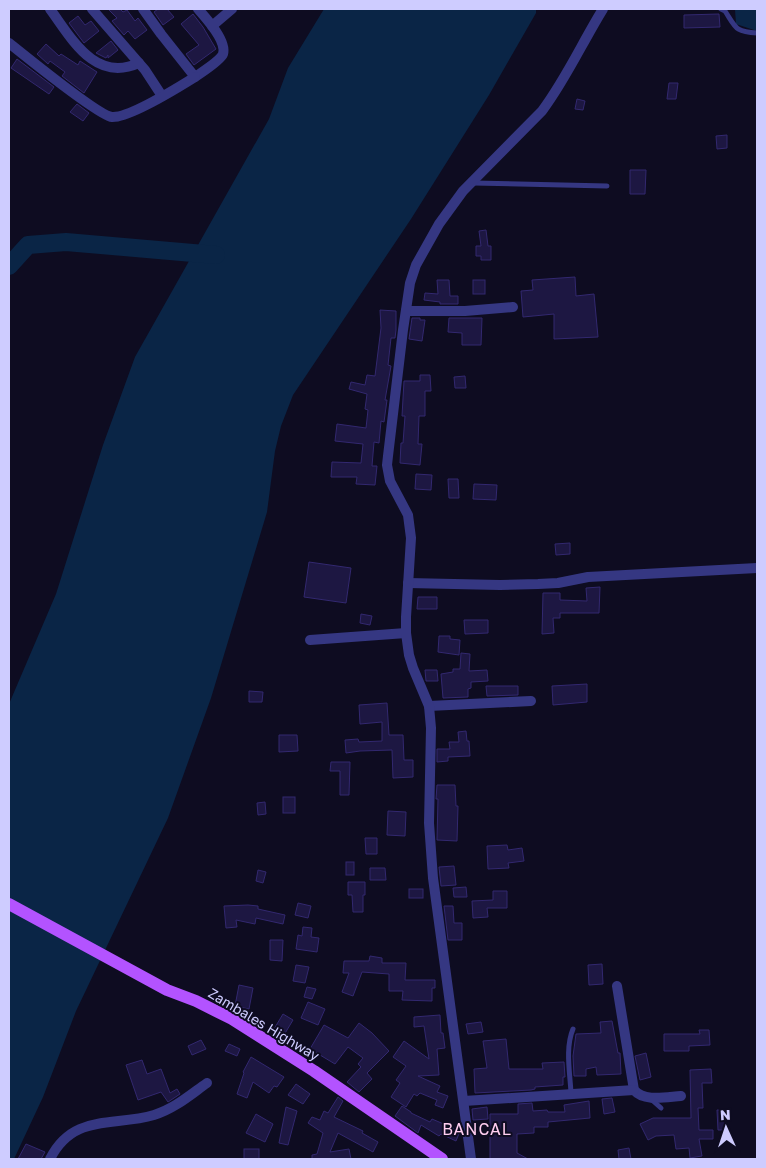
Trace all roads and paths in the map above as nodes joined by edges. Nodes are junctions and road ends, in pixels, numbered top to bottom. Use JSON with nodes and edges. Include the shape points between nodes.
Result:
{"nodes":[{"id":1,"x":50,"y":9,"type":"edge"},
{"id":2,"x":92,"y":9,"type":"edge"},
{"id":3,"x":143,"y":9,"type":"edge"},
{"id":4,"x":198,"y":9,"type":"edge"},
{"id":5,"x":232,"y":9,"type":"edge"},
{"id":6,"x":603,"y":9,"type":"edge"},
{"id":7,"x":721,"y":9,"type":"edge"},
{"id":8,"x":212,"y":26,"type":"junction"},
{"id":9,"x":757,"y":33,"type":"edge"},
{"id":10,"x":9,"y":43,"type":"edge"},
{"id":11,"x":139,"y":62,"type":"junction"},
{"id":12,"x":195,"y":77,"type":"junction"},
{"id":13,"x":162,"y":96,"type":"junction"},
{"id":14,"x":470,"y":183,"type":"junction"},
{"id":15,"x":607,"y":186,"type":"dead end"},
{"id":16,"x":513,"y":307,"type":"dead end"},
{"id":17,"x":406,"y":311,"type":"junction"},
{"id":18,"x":757,"y":568,"type":"edge"},
{"id":19,"x":408,"y":583,"type":"junction"},
{"id":20,"x":406,"y":633,"type":"junction"},
{"id":21,"x":310,"y":640,"type":"dead end"},
{"id":22,"x":531,"y":700,"type":"dead end"},
{"id":23,"x":429,"y":706,"type":"junction"},
{"id":24,"x":9,"y":904,"type":"edge"},
{"id":25,"x":617,"y":986,"type":"dead end"},
{"id":26,"x":573,"y":1028,"type":"dead end"},
{"id":27,"x":207,"y":1083,"type":"dead end"},
{"id":28,"x":634,"y":1090,"type":"junction"},
{"id":29,"x":571,"y":1093,"type":"junction"},
{"id":30,"x":680,"y":1096,"type":"dead end"},
{"id":31,"x":648,"y":1097,"type":"junction"},
{"id":32,"x":464,"y":1101,"type":"junction"},
{"id":33,"x":661,"y":1108,"type":"dead end"},
{"id":34,"x":50,"y":1159,"type":"edge"},
{"id":35,"x":442,"y":1159,"type":"edge"},
{"id":36,"x":471,"y":1159,"type":"edge"}],
"edges":[{"from":1,"to":11,"type":"street","via":[[80,47],[100,65],[115,69]]},
{"from":2,"to":11,"type":"street"},
{"from":3,"to":12,"type":"street"},
{"from":4,"to":8,"type":"street"},
{"from":5,"to":8,"type":"street"},
{"from":6,"to":14,"type":"street","via":[[542,111]]},
{"from":7,"to":9,"type":"lane","via":[[738,30]]},
{"from":8,"to":12,"type":"street","via":[[223,46],[222,54]]},
{"from":10,"to":13,"type":"street","via":[[106,116],[126,114]]},
{"from":11,"to":13,"type":"street"},
{"from":12,"to":13,"type":"street"},
{"from":14,"to":15,"type":"lane"},
{"from":14,"to":17,"type":"street","via":[[439,224],[416,265]]},
{"from":16,"to":17,"type":"street"},
{"from":17,"to":19,"type":"street","via":[[387,465],[392,486],[408,515],[411,538]]},
{"from":18,"to":19,"type":"street","via":[[588,577],[538,584]]},
{"from":19,"to":20,"type":"street"},
{"from":20,"to":21,"type":"street"},
{"from":20,"to":23,"type":"street","via":[[413,668]]},
{"from":22,"to":23,"type":"street"},
{"from":23,"to":32,"type":"street","via":[[429,823],[433,878]]},
{"from":24,"to":35,"type":"main road","name":"Zambales Highway","via":[[167,990],[232,1019]]},
{"from":25,"to":28,"type":"street"},
{"from":26,"to":29,"type":"lane","via":[[569,1046]]},
{"from":27,"to":34,"type":"street","via":[[174,1106],[155,1114],[75,1131],[55,1148]]},
{"from":28,"to":29,"type":"street"},
{"from":28,"to":31,"type":"street"},
{"from":29,"to":32,"type":"street"},
{"from":30,"to":31,"type":"street"},
{"from":31,"to":33,"type":"lane"},
{"from":32,"to":36,"type":"street"}]}
